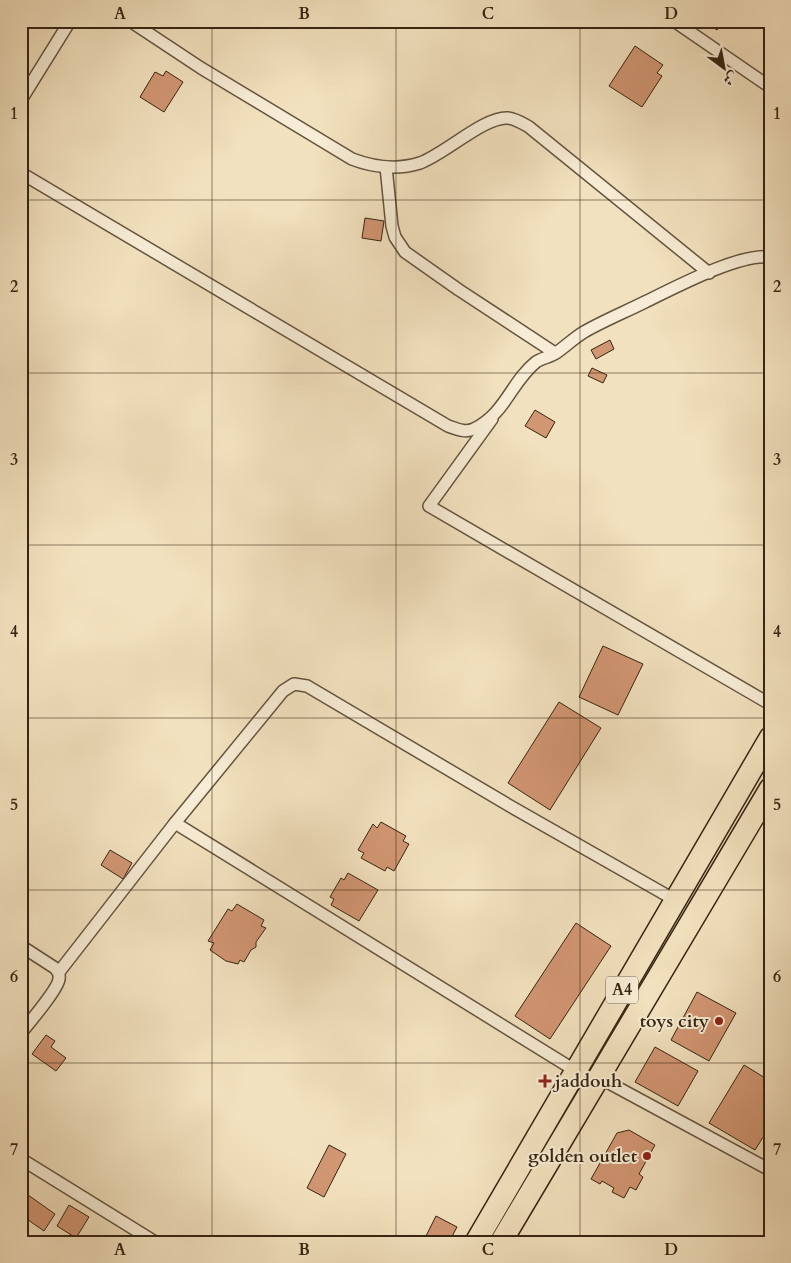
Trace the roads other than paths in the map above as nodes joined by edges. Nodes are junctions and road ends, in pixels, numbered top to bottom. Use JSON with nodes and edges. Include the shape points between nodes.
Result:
{"nodes":[{"id":1,"x":70,"y":21,"type":"edge"},
{"id":2,"x":130,"y":21,"type":"edge"},
{"id":3,"x":674,"y":21,"type":"edge"},
{"id":4,"x":770,"y":87,"type":"edge"},
{"id":5,"x":21,"y":100,"type":"edge"},
{"id":6,"x":386,"y":167,"type":"junction"},
{"id":7,"x":21,"y":173,"type":"edge"},
{"id":8,"x":770,"y":257,"type":"edge"},
{"id":9,"x":710,"y":273,"type":"junction"},
{"id":10,"x":556,"y":353,"type":"junction"},
{"id":11,"x":498,"y":411,"type":"junction"},
{"id":12,"x":770,"y":704,"type":"edge"},
{"id":13,"x":770,"y":738,"type":"edge"},
{"id":14,"x":770,"y":789,"type":"edge"},
{"id":15,"x":175,"y":823,"type":"junction"},
{"id":16,"x":676,"y":900,"type":"junction"},
{"id":17,"x":21,"y":946,"type":"edge"},
{"id":18,"x":59,"y":972,"type":"junction"},
{"id":19,"x":21,"y":1033,"type":"edge"},
{"id":20,"x":576,"y":1070,"type":"junction"},
{"id":21,"x":598,"y":1077,"type":"junction"},
{"id":22,"x":21,"y":1159,"type":"edge"},
{"id":23,"x":770,"y":1170,"type":"edge"},
{"id":24,"x":155,"y":1242,"type":"edge"},
{"id":25,"x":476,"y":1242,"type":"edge"},
{"id":26,"x":501,"y":1242,"type":"edge"}],
"edges":[{"from":1,"to":5,"type":"street"},
{"from":2,"to":6,"type":"street","via":[[352,159]]},
{"from":3,"to":4,"type":"street"},
{"from":6,"to":9,"type":"street","via":[[418,164],[495,120],[517,120]]},
{"from":6,"to":10,"type":"street","via":[[392,226],[405,252]]},
{"from":7,"to":11,"type":"street","via":[[448,426],[466,431],[473,429]]},
{"from":8,"to":9,"type":"street","via":[[748,258]]},
{"from":9,"to":10,"type":"street","via":[[584,332]]},
{"from":10,"to":11,"type":"street","via":[[537,361],[527,370]]},
{"from":11,"to":12,"type":"street","via":[[429,506]]},
{"from":13,"to":16,"type":"highway","number":"A4"},
{"from":14,"to":21,"type":"highway","number":"A4"},
{"from":15,"to":16,"type":"street","via":[[283,691],[300,684]]},
{"from":15,"to":18,"type":"street"},
{"from":15,"to":20,"type":"street"},
{"from":16,"to":20,"type":"highway","number":"A4"},
{"from":17,"to":18,"type":"street"},
{"from":18,"to":19,"type":"street","via":[[58,983]]},
{"from":20,"to":25,"type":"highway","number":"A4"},
{"from":21,"to":23,"type":"street"},
{"from":21,"to":26,"type":"highway","number":"A4"},
{"from":22,"to":24,"type":"street"}]}
